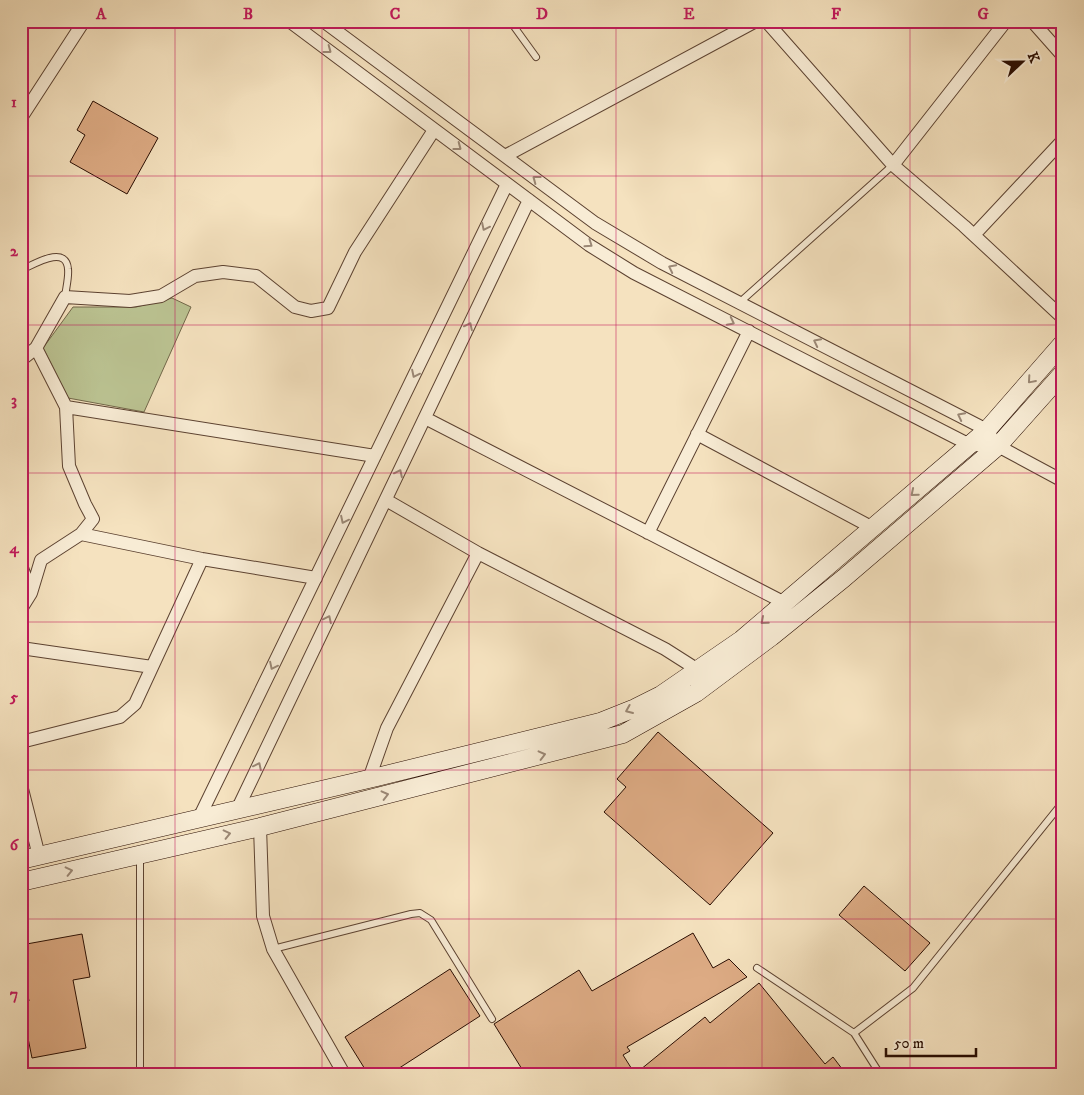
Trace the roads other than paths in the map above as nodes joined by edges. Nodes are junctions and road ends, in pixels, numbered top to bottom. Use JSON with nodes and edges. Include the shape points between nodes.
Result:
{"nodes":[{"id":1,"x":84,"y":21,"type":"edge"},
{"id":2,"x":289,"y":21,"type":"edge"},
{"id":3,"x":323,"y":21,"type":"edge"},
{"id":4,"x":510,"y":21,"type":"edge"},
{"id":5,"x":756,"y":21,"type":"edge"},
{"id":6,"x":766,"y":21,"type":"edge"},
{"id":7,"x":1006,"y":21,"type":"edge"},
{"id":8,"x":1032,"y":21,"type":"edge"},
{"id":9,"x":1063,"y":56,"type":"edge"},
{"id":10,"x":536,"y":57,"type":"dead end"},
{"id":11,"x":21,"y":118,"type":"edge"},
{"id":12,"x":434,"y":130,"type":"junction"},
{"id":13,"x":1063,"y":140,"type":"edge"},
{"id":14,"x":504,"y":156,"type":"junction"},
{"id":15,"x":894,"y":165,"type":"junction"},
{"id":16,"x":507,"y":184,"type":"junction"},
{"id":17,"x":529,"y":200,"type":"junction"},
{"id":18,"x":974,"y":235,"type":"junction"},
{"id":19,"x":21,"y":270,"type":"edge"},
{"id":20,"x":65,"y":297,"type":"junction"},
{"id":21,"x":739,"y":302,"type":"junction"},
{"id":22,"x":1063,"y":318,"type":"edge"},
{"id":23,"x":749,"y":332,"type":"junction"},
{"id":24,"x":1063,"y":343,"type":"edge"},
{"id":25,"x":36,"y":348,"type":"junction"},
{"id":26,"x":21,"y":360,"type":"edge"},
{"id":27,"x":1063,"y":372,"type":"edge"},
{"id":28,"x":66,"y":407,"type":"junction"},
{"id":29,"x":425,"y":418,"type":"junction"},
{"id":30,"x":987,"y":430,"type":"junction"},
{"id":31,"x":697,"y":434,"type":"junction"},
{"id":32,"x":970,"y":445,"type":"junction"},
{"id":33,"x":998,"y":446,"type":"junction"},
{"id":34,"x":375,"y":456,"type":"junction"},
{"id":35,"x":1063,"y":481,"type":"edge"},
{"id":36,"x":386,"y":500,"type":"junction"},
{"id":37,"x":873,"y":528,"type":"junction"},
{"id":38,"x":648,"y":533,"type":"junction"},
{"id":39,"x":81,"y":534,"type":"junction"},
{"id":40,"x":478,"y":553,"type":"junction"},
{"id":41,"x":202,"y":560,"type":"junction"},
{"id":42,"x":21,"y":565,"type":"edge"},
{"id":43,"x":316,"y":578,"type":"junction"},
{"id":44,"x":31,"y":593,"type":"junction"},
{"id":45,"x":785,"y":603,"type":"junction"},
{"id":46,"x":21,"y":609,"type":"edge"},
{"id":47,"x":21,"y":648,"type":"edge"},
{"id":48,"x":152,"y":667,"type":"junction"},
{"id":49,"x":698,"y":670,"type":"junction"},
{"id":50,"x":21,"y":742,"type":"edge"},
{"id":51,"x":369,"y":779,"type":"junction"},
{"id":52,"x":21,"y":785,"type":"edge"},
{"id":53,"x":1063,"y":802,"type":"edge"},
{"id":54,"x":237,"y":810,"type":"junction"},
{"id":55,"x":199,"y":818,"type":"junction"},
{"id":56,"x":260,"y":827,"type":"junction"},
{"id":57,"x":140,"y":854,"type":"junction"},
{"id":58,"x":38,"y":856,"type":"junction"},
{"id":59,"x":21,"y":860,"type":"edge"},
{"id":60,"x":21,"y":882,"type":"edge"},
{"id":61,"x":273,"y":949,"type":"junction"},
{"id":62,"x":757,"y":968,"type":"dead end"},
{"id":63,"x":492,"y":1020,"type":"dead end"},
{"id":64,"x":854,"y":1033,"type":"junction"},
{"id":65,"x":140,"y":1074,"type":"edge"},
{"id":66,"x":344,"y":1074,"type":"edge"},
{"id":67,"x":880,"y":1074,"type":"edge"}],
"edges":[{"from":1,"to":11,"type":"street"},
{"from":2,"to":12,"type":"street","one_way":true},
{"from":3,"to":14,"type":"street"},
{"from":4,"to":10,"type":"lane"},
{"from":5,"to":14,"type":"street"},
{"from":6,"to":15,"type":"street"},
{"from":7,"to":15,"type":"street"},
{"from":8,"to":9,"type":"street"},
{"from":12,"to":16,"type":"street","one_way":true},
{"from":12,"to":20,"type":"street","via":[[355,252],[328,308],[311,311],[295,306],[256,276],[223,272],[195,276],[161,296],[130,301]]},
{"from":13,"to":18,"type":"street"},
{"from":21,"to":14,"type":"street","one_way":true,"via":[[662,263],[595,223]]},
{"from":15,"to":18,"type":"street"},
{"from":15,"to":21,"type":"lane"},
{"from":16,"to":17,"type":"street"},
{"from":16,"to":34,"type":"street","one_way":true},
{"from":17,"to":23,"type":"street","one_way":true,"via":[[634,273]]},
{"from":29,"to":17,"type":"street","one_way":true},
{"from":18,"to":22,"type":"street"},
{"from":19,"to":20,"type":"lane","via":[[60,256],[68,269]]},
{"from":20,"to":25,"type":"street"},
{"from":30,"to":21,"type":"street","one_way":true},
{"from":23,"to":31,"type":"street"},
{"from":23,"to":32,"type":"street"},
{"from":24,"to":30,"type":"street","one_way":true},
{"from":25,"to":26,"type":"street"},
{"from":25,"to":28,"type":"street"},
{"from":27,"to":33,"type":"street"},
{"from":28,"to":34,"type":"street"},
{"from":28,"to":39,"type":"street","via":[[68,466],[93,519]]},
{"from":36,"to":29,"type":"street","one_way":true},
{"from":29,"to":38,"type":"street"},
{"from":30,"to":32,"type":"street"},
{"from":30,"to":33,"type":"street"},
{"from":31,"to":37,"type":"street"},
{"from":31,"to":38,"type":"street"},
{"from":32,"to":33,"type":"street"},
{"from":32,"to":37,"type":"street","one_way":true},
{"from":33,"to":35,"type":"street"},
{"from":56,"to":33,"type":"street","one_way":true,"via":[[623,734],[696,693],[771,637]]},
{"from":34,"to":43,"type":"street","one_way":true},
{"from":36,"to":40,"type":"street"},
{"from":54,"to":36,"type":"street","one_way":true},
{"from":37,"to":45,"type":"street"},
{"from":38,"to":45,"type":"street"},
{"from":39,"to":41,"type":"street"},
{"from":39,"to":44,"type":"street","via":[[41,560]]},
{"from":40,"to":49,"type":"street","via":[[665,649]]},
{"from":40,"to":51,"type":"street","via":[[388,728]]},
{"from":41,"to":43,"type":"street"},
{"from":41,"to":48,"type":"street"},
{"from":42,"to":44,"type":"street"},
{"from":43,"to":55,"type":"street","one_way":true},
{"from":44,"to":46,"type":"street"},
{"from":45,"to":49,"type":"street","one_way":true},
{"from":47,"to":48,"type":"street"},
{"from":48,"to":50,"type":"street","via":[[135,704],[120,717]]},
{"from":49,"to":51,"type":"street","one_way":true,"via":[[661,694],[600,722]]},
{"from":51,"to":54,"type":"street"},
{"from":52,"to":58,"type":"street"},
{"from":53,"to":64,"type":"lane","via":[[913,988]]},
{"from":54,"to":55,"type":"street"},
{"from":55,"to":58,"type":"street"},
{"from":57,"to":56,"type":"street","one_way":true},
{"from":56,"to":61,"type":"street","via":[[263,916]]},
{"from":60,"to":57,"type":"street","one_way":true},
{"from":57,"to":65,"type":"lane"},
{"from":58,"to":59,"type":"street"},
{"from":61,"to":63,"type":"lane","via":[[420,913],[431,920]]},
{"from":61,"to":66,"type":"street"},
{"from":62,"to":64,"type":"lane"},
{"from":64,"to":67,"type":"lane"}]}
